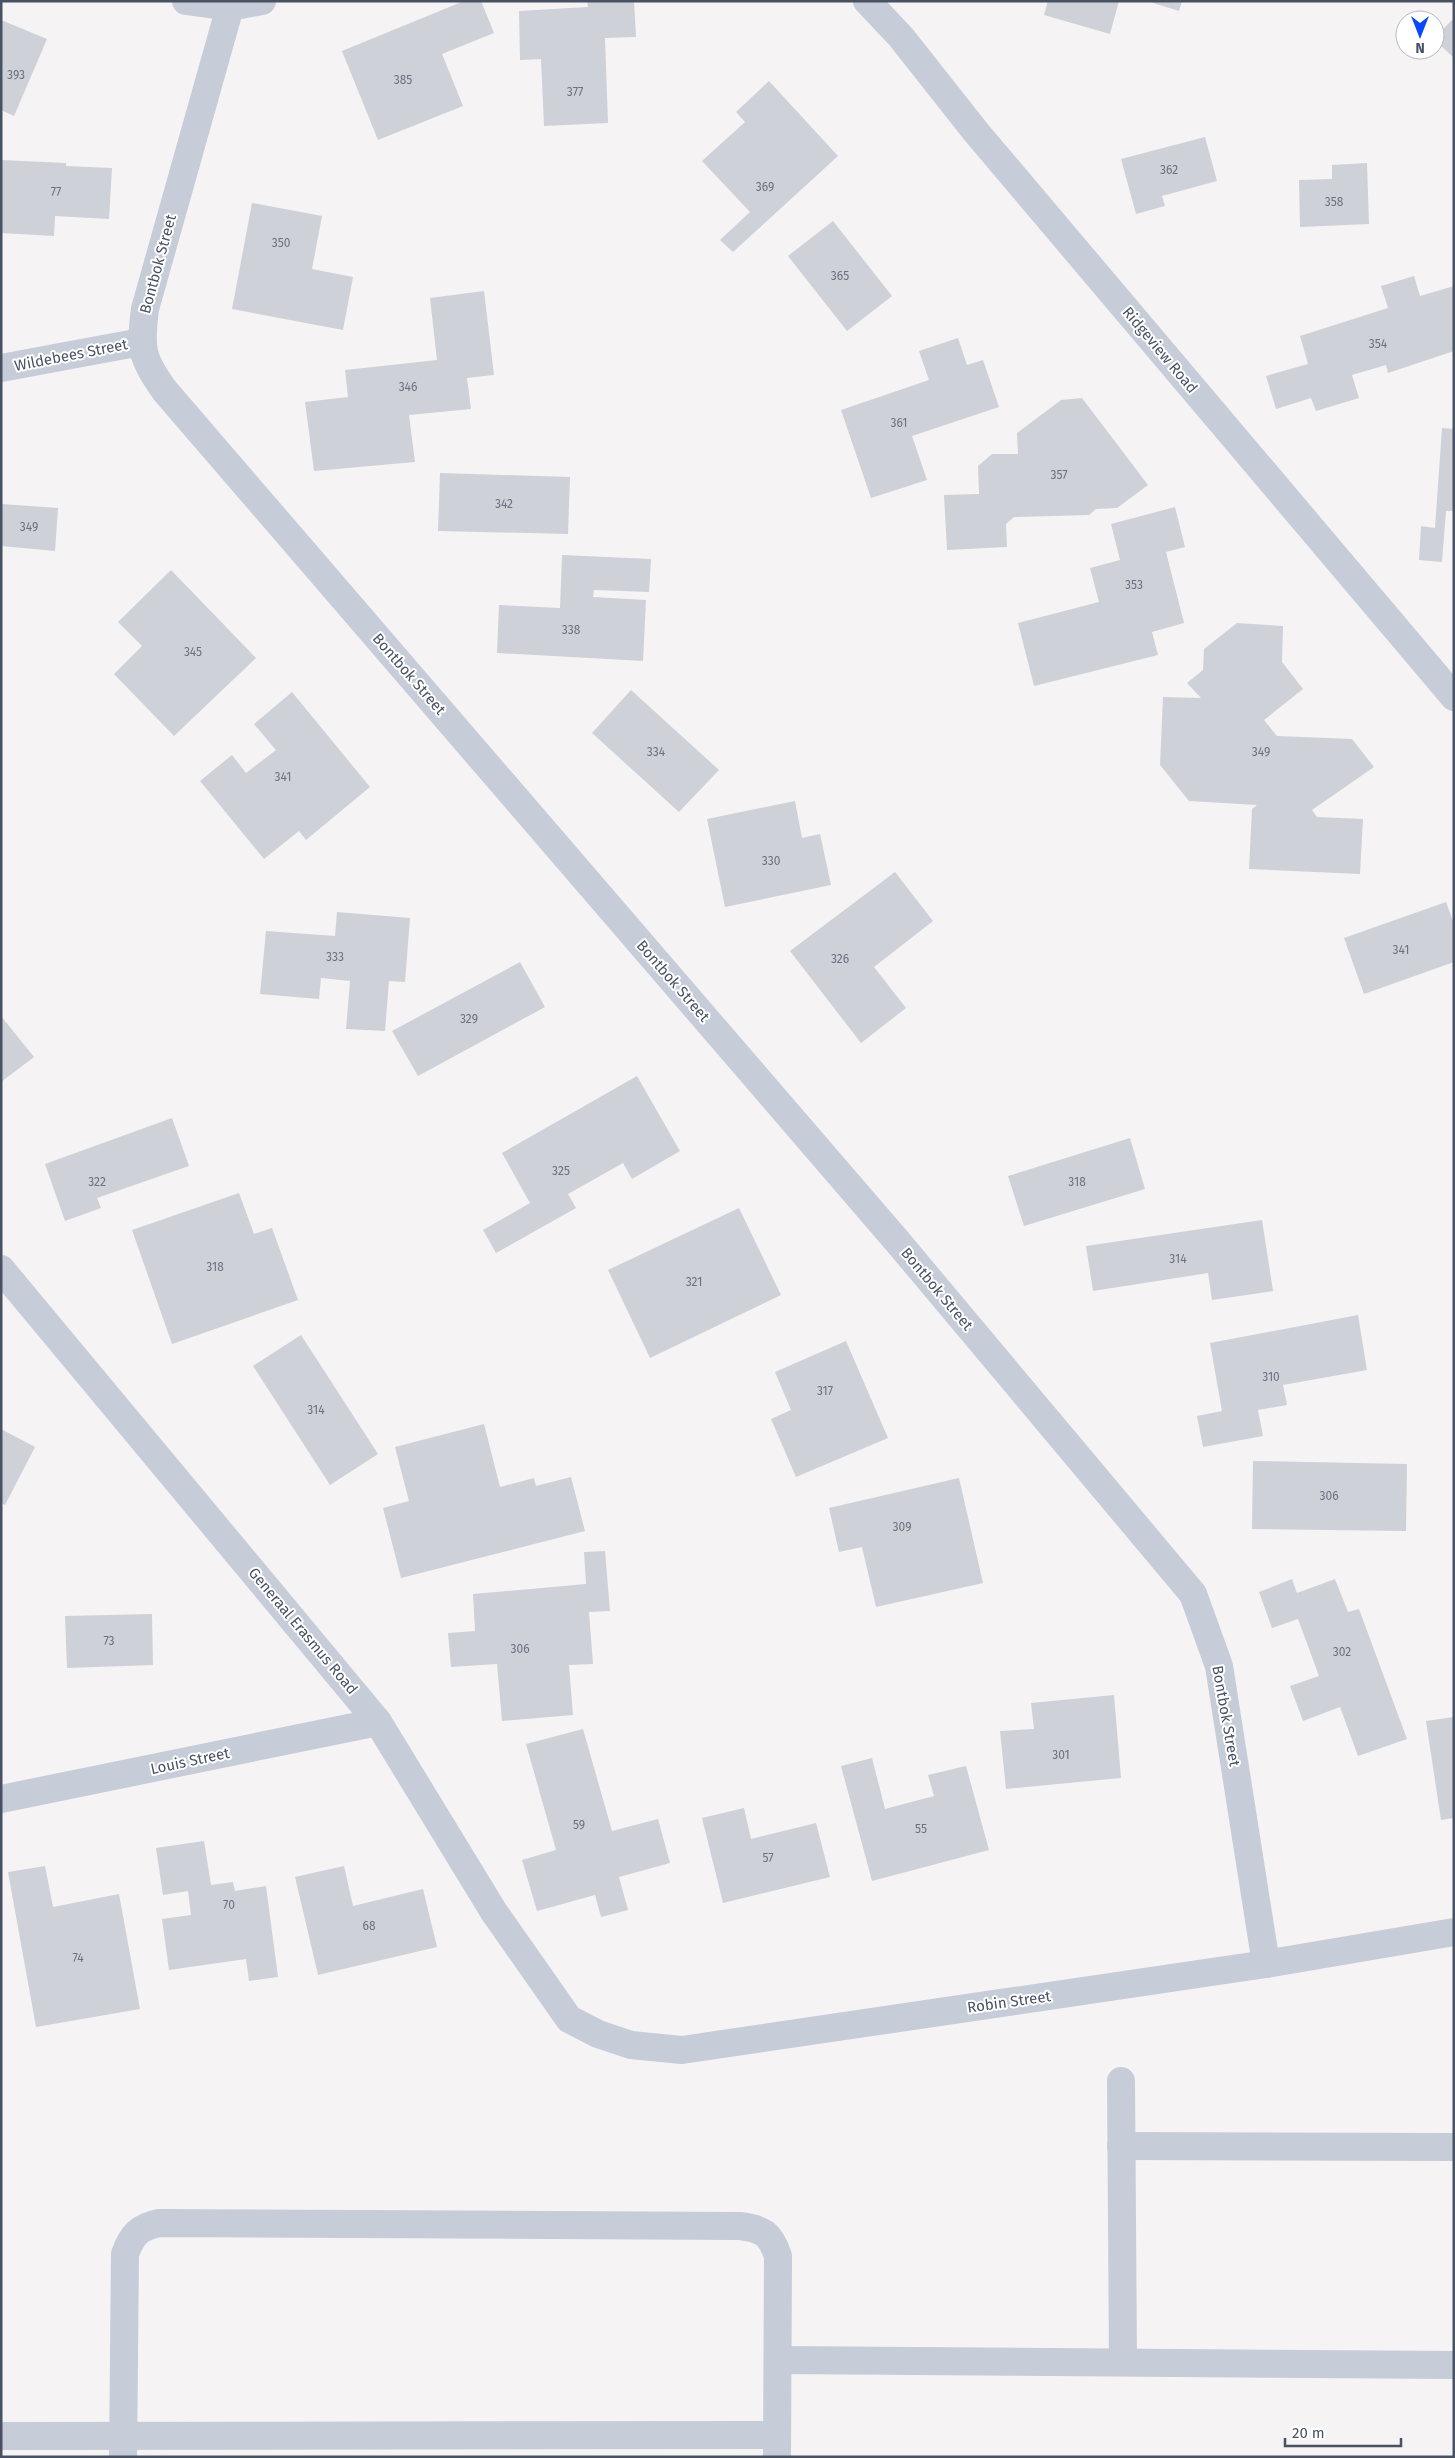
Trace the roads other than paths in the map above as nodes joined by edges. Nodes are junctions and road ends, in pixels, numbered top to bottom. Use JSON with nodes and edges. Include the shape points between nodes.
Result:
{"nodes":[{"id":1,"x":186,"y":1,"type":"edge"},
{"id":2,"x":262,"y":1,"type":"edge"},
{"id":3,"x":867,"y":1,"type":"edge"},
{"id":4,"x":230,"y":7,"type":"junction"},
{"id":5,"x":141,"y":342,"type":"junction"},
{"id":6,"x":1,"y":368,"type":"edge"},
{"id":7,"x":1454,"y":697,"type":"edge"},
{"id":8,"x":1,"y":1269,"type":"edge"},
{"id":9,"x":378,"y":1722,"type":"junction"},
{"id":10,"x":1,"y":1799,"type":"edge"},
{"id":11,"x":1454,"y":1932,"type":"edge"},
{"id":12,"x":1266,"y":1964,"type":"junction"},
{"id":13,"x":569,"y":2019,"type":"joint"},
{"id":14,"x":1121,"y":2081,"type":"dead end"},
{"id":15,"x":1121,"y":2146,"type":"junction"},
{"id":16,"x":1454,"y":2147,"type":"edge"},
{"id":17,"x":778,"y":2360,"type":"junction"},
{"id":18,"x":1122,"y":2362,"type":"junction"},
{"id":19,"x":1454,"y":2365,"type":"edge"},
{"id":20,"x":1,"y":2436,"type":"edge"},
{"id":21,"x":777,"y":2446,"type":"edge"},
{"id":22,"x":123,"y":2447,"type":"edge"}],
"edges":[{"from":1,"to":4,"type":"street"},
{"from":2,"to":4,"type":"street"},
{"from":3,"to":7,"type":"street","name":"Ridgeview Road","via":[[901,37],[976,132]]},
{"from":4,"to":5,"type":"street","name":"Bontbok Street","via":[[145,309]]},
{"from":5,"to":6,"type":"street","name":"Wildebees Street"},
{"from":5,"to":12,"type":"street","name":"Bontbok Street","via":[[149,370],[165,391],[897,1240],[1193,1594],[1219,1666]]},
{"from":8,"to":9,"type":"street","name":"Generaal Erasmus Road"},
{"from":9,"to":10,"type":"street","name":"Louis Street"},
{"from":9,"to":13,"type":"street","name":"Generaal Erasmus Road","via":[[494,1912]]},
{"from":11,"to":12,"type":"street","name":"Robin Street"},
{"from":12,"to":13,"type":"street","name":"Robin Street","via":[[682,2050],[631,2045],[598,2034]]},
{"from":14,"to":15,"type":"street"},
{"from":15,"to":16,"type":"street"},
{"from":15,"to":18,"type":"street"},
{"from":17,"to":18,"type":"street"},
{"from":17,"to":21,"type":"street"},
{"from":17,"to":22,"type":"street","via":[[778,2256],[772,2240],[758,2229],[740,2226],[159,2223],[145,2225],[131,2237],[125,2254]]},
{"from":18,"to":19,"type":"street"},
{"from":20,"to":22,"type":"street"},
{"from":21,"to":22,"type":"street"}]}
